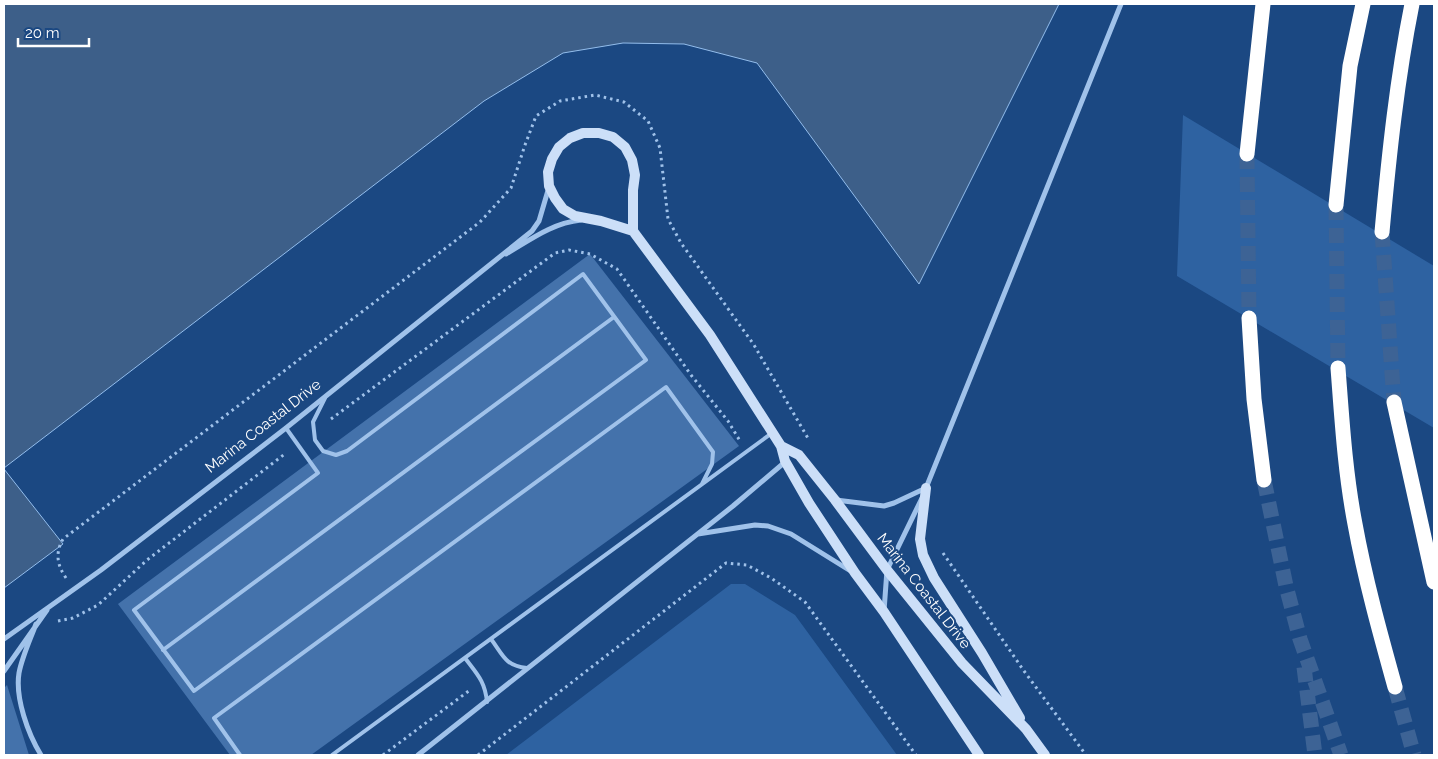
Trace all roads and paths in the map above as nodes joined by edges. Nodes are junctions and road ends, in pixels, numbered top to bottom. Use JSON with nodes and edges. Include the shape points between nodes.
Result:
{"nodes":[{"id":1,"x":1121,"y":4,"type":"edge"},
{"id":2,"x":1263,"y":4,"type":"edge"},
{"id":3,"x":1364,"y":4,"type":"edge"},
{"id":4,"x":1412,"y":4,"type":"edge"},
{"id":5,"x":1248,"y":154,"type":"tunnel mouth"},
{"id":6,"x":549,"y":186,"type":"junction"},
{"id":7,"x":1336,"y":205,"type":"tunnel mouth"},
{"id":8,"x":588,"y":220,"type":"junction"},
{"id":9,"x":633,"y":231,"type":"junction"},
{"id":10,"x":1382,"y":232,"type":"tunnel mouth"},
{"id":11,"x":488,"y":265,"type":"junction"},
{"id":12,"x":614,"y":317,"type":"junction"},
{"id":13,"x":1249,"y":318,"type":"tunnel mouth"},
{"id":14,"x":1338,"y":368,"type":"tunnel mouth"},
{"id":15,"x":326,"y":396,"type":"junction"},
{"id":16,"x":1394,"y":402,"type":"tunnel mouth"},
{"id":17,"x":286,"y":428,"type":"junction"},
{"id":18,"x":314,"y":432,"type":"junction"},
{"id":19,"x":772,"y":433,"type":"junction"},
{"id":20,"x":297,"y":445,"type":"junction"},
{"id":21,"x":781,"y":446,"type":"junction"},
{"id":22,"x":813,"y":447,"type":"dead end"},
{"id":23,"x":748,"y":451,"type":"junction"},
{"id":24,"x":785,"y":461,"type":"junction"},
{"id":25,"x":1264,"y":480,"type":"tunnel mouth"},
{"id":26,"x":702,"y":484,"type":"junction"},
{"id":27,"x":926,"y":488,"type":"junction"},
{"id":28,"x":836,"y":500,"type":"junction"},
{"id":29,"x":697,"y":534,"type":"junction"},
{"id":30,"x":920,"y":539,"type":"junction"},
{"id":31,"x":887,"y":570,"type":"junction"},
{"id":32,"x":855,"y":573,"type":"junction"},
{"id":33,"x":1434,"y":582,"type":"edge"},
{"id":34,"x":74,"y":589,"type":"junction"},
{"id":35,"x":52,"y":604,"type":"junction"},
{"id":36,"x":884,"y":612,"type":"junction"},
{"id":37,"x":40,"y":619,"type":"junction"},
{"id":38,"x":36,"y":624,"type":"junction"},
{"id":39,"x":4,"y":639,"type":"edge"},
{"id":40,"x":491,"y":639,"type":"junction"},
{"id":41,"x":163,"y":650,"type":"junction"},
{"id":42,"x":465,"y":658,"type":"junction"},
{"id":43,"x":529,"y":668,"type":"junction"},
{"id":44,"x":4,"y":671,"type":"edge"},
{"id":45,"x":1395,"y":687,"type":"tunnel mouth"},
{"id":46,"x":487,"y":702,"type":"junction"},
{"id":47,"x":1026,"y":729,"type":"junction"},
{"id":48,"x":41,"y":755,"type":"edge"},
{"id":49,"x":240,"y":755,"type":"edge"},
{"id":50,"x":332,"y":755,"type":"edge"},
{"id":51,"x":418,"y":755,"type":"edge"},
{"id":52,"x":478,"y":755,"type":"edge"},
{"id":53,"x":916,"y":755,"type":"edge"},
{"id":54,"x":978,"y":755,"type":"edge"},
{"id":55,"x":1044,"y":755,"type":"edge"},
{"id":56,"x":1086,"y":755,"type":"edge"}],
"edges":[{"from":1,"to":27,"type":"street"},
{"from":2,"to":5,"type":"highway"},
{"from":3,"to":7,"type":"highway","via":[[1350,66]]},
{"from":4,"to":10,"type":"highway","via":[[1402,54]]},
{"from":6,"to":8,"type":"street","name":"Marina Coastal Drive","via":[[563,209]]},
{"from":6,"to":9,"type":"street","name":"Marina Coastal Drive","via":[[548,172],[552,159],[570,138],[598,132],[613,138],[625,147],[636,175]]},
{"from":6,"to":11,"type":"street","name":"Marina Coastal Drive","via":[[535,226]]},
{"from":8,"to":9,"type":"street","name":"Marina Coastal Drive"},
{"from":8,"to":11,"type":"street","name":"Marina Coastal Drive","via":[[553,226]]},
{"from":9,"to":19,"type":"street","name":"Marina Coastal Drive","via":[[710,335]]},
{"from":11,"to":15,"type":"street","name":"Marina Coastal Drive"},
{"from":12,"to":18,"type":"lane","via":[[583,274],[347,451],[336,455],[323,451],[315,440]]},
{"from":12,"to":41,"type":"lane"},
{"from":12,"to":41,"type":"lane","via":[[646,360],[194,691]]},
{"from":13,"to":25,"type":"highway"},
{"from":14,"to":45,"type":"highway","via":[[1354,523]]},
{"from":15,"to":17,"type":"street","name":"Marina Coastal Drive"},
{"from":15,"to":18,"type":"lane","via":[[313,422]]},
{"from":16,"to":33,"type":"highway"},
{"from":17,"to":20,"type":"lane"},
{"from":17,"to":34,"type":"street","name":"Marina Coastal Drive"},
{"from":18,"to":23,"type":"path","via":[[555,253],[569,250],[590,254],[617,269]]},
{"from":19,"to":21,"type":"street","name":"Marina Coastal Drive"},
{"from":19,"to":23,"type":"lane"},
{"from":20,"to":37,"type":"path","via":[[147,560],[98,605],[64,621]]},
{"from":20,"to":41,"type":"lane","via":[[318,473],[134,610]]},
{"from":21,"to":24,"type":"street","name":"Marina Coastal Drive"},
{"from":21,"to":28,"type":"street","name":"Marina Coastal Drive","via":[[799,455]]},
{"from":22,"to":34,"type":"path","via":[[754,345],[681,244],[668,219],[660,148],[648,121],[624,102],[595,95],[560,101],[536,116],[511,188],[480,222],[63,539],[57,551],[58,562]]},
{"from":23,"to":26,"type":"lane"},
{"from":24,"to":29,"type":"street","name":"Marina Coastal Drive"},
{"from":24,"to":32,"type":"street","name":"Marina Coastal Drive"},
{"from":26,"to":40,"type":"lane"},
{"from":26,"to":49,"type":"lane","via":[[710,469],[713,452],[666,386],[214,718]]},
{"from":27,"to":28,"type":"street","via":[[884,506]]},
{"from":27,"to":30,"type":"street"},
{"from":27,"to":31,"type":"street"},
{"from":28,"to":31,"type":"street","name":"Marina Coastal Drive"},
{"from":29,"to":32,"type":"street","name":"Marina Coastal Drive","via":[[768,526],[791,534]]},
{"from":29,"to":43,"type":"street","name":"Marina Coastal Drive"},
{"from":30,"to":47,"type":"street","via":[[934,578]]},
{"from":30,"to":56,"type":"path","via":[[926,537],[936,541],[1024,671]]},
{"from":31,"to":36,"type":"street"},
{"from":31,"to":47,"type":"street","name":"Marina Coastal Drive","via":[[962,663]]},
{"from":32,"to":36,"type":"street","name":"Marina Coastal Drive"},
{"from":34,"to":35,"type":"street","name":"Marina Coastal Drive"},
{"from":35,"to":37,"type":"street","name":"Marina Coastal Drive"},
{"from":35,"to":39,"type":"street","name":"Marina Coastal Drive"},
{"from":36,"to":54,"type":"street","name":"Marina Coastal Drive"},
{"from":37,"to":38,"type":"street","name":"Marina Coastal Drive"},
{"from":38,"to":44,"type":"street","name":"Marina Coastal Drive"},
{"from":38,"to":48,"type":"street","name":"Marina Coastal Drive","via":[[19,672],[18,691],[32,740]]},
{"from":40,"to":42,"type":"lane"},
{"from":40,"to":43,"type":"lane","via":[[508,662],[515,667]]},
{"from":42,"to":46,"type":"lane","via":[[486,688]]},
{"from":42,"to":50,"type":"lane"},
{"from":43,"to":46,"type":"street","name":"Marina Coastal Drive"},
{"from":46,"to":51,"type":"street","name":"Marina Coastal Drive"},
{"from":47,"to":55,"type":"street","name":"Marina Coastal Drive"},
{"from":52,"to":53,"type":"path","via":[[726,564],[747,565],[805,602]]}]}
